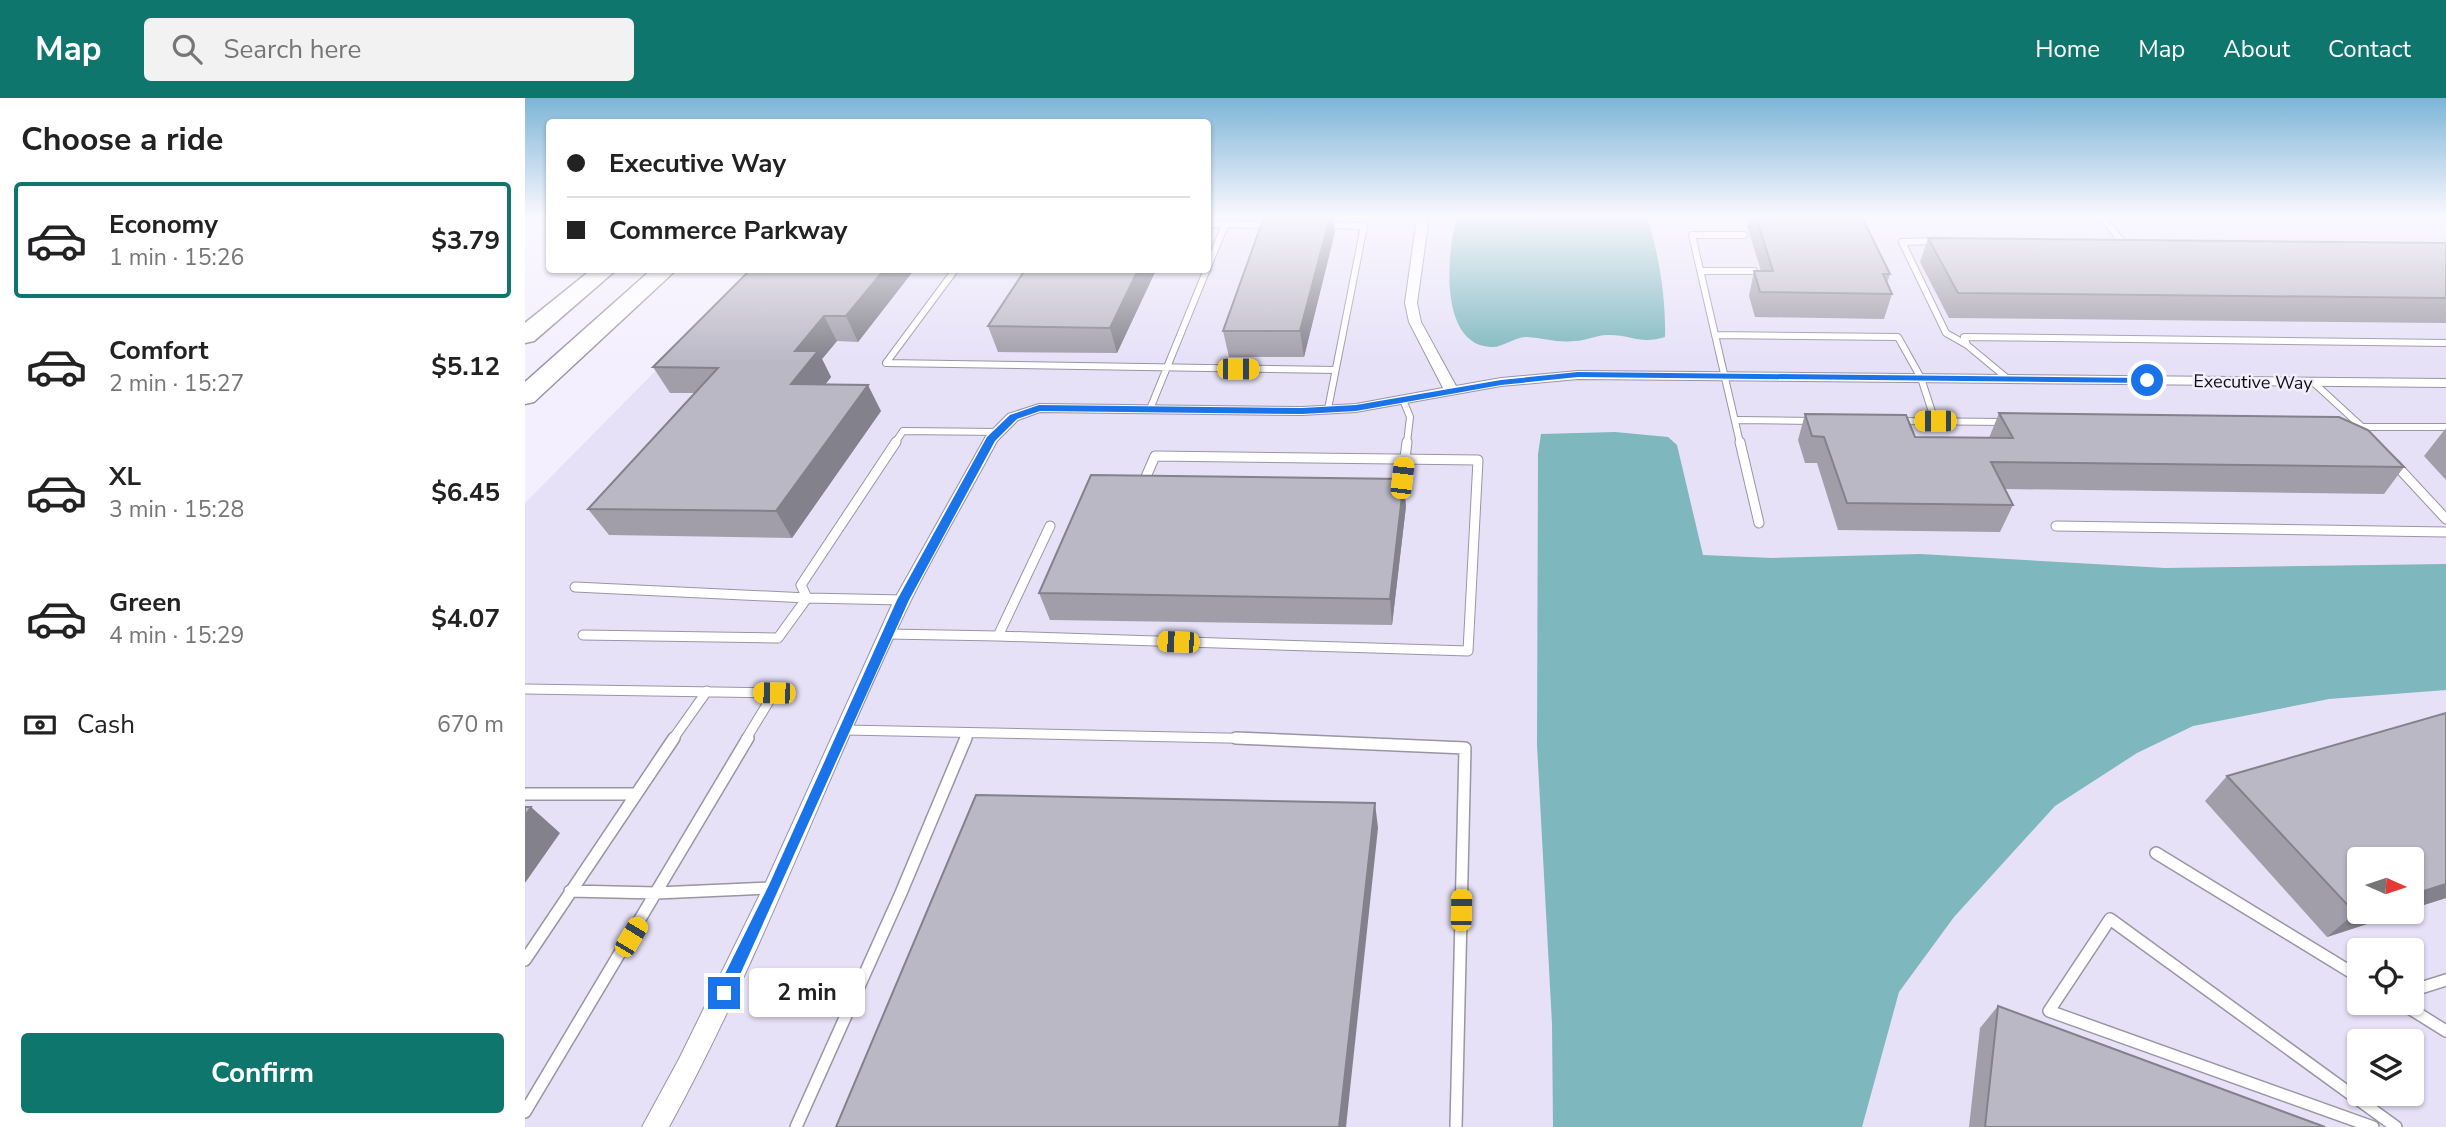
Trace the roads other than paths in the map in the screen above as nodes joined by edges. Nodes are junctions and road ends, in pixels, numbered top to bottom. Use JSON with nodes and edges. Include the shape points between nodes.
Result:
{"nodes":[{"id":1,"x":1356,"y":265,"type":"edge"},
{"id":2,"x":1416,"y":265,"type":"edge"},
{"id":3,"x":1701,"y":265,"type":"edge"},
{"id":4,"x":1913,"y":265,"type":"edge"},
{"id":5,"x":1703,"y":271,"type":"junction"},
{"id":6,"x":1754,"y":271,"type":"edge"},
{"id":7,"x":600,"y":273,"type":"edge"},
{"id":8,"x":661,"y":273,"type":"edge"},
{"id":9,"x":953,"y":273,"type":"edge"},
{"id":10,"x":1206,"y":273,"type":"edge"},
{"id":11,"x":1716,"y":335,"type":"junction"},
{"id":12,"x":525,"y":336,"type":"edge"},
{"id":13,"x":2446,"y":343,"type":"edge"},
{"id":14,"x":1967,"y":345,"type":"junction"},
{"id":15,"x":1167,"y":368,"type":"junction"},
{"id":16,"x":1335,"y":370,"type":"junction"},
{"id":17,"x":1724,"y":376,"type":"junction"},
{"id":18,"x":1921,"y":378,"type":"junction"},
{"id":19,"x":2008,"y":379,"type":"junction"},
{"id":20,"x":2313,"y":382,"type":"junction"},
{"id":21,"x":2446,"y":383,"type":"edge"},
{"id":22,"x":1452,"y":391,"type":"junction"},
{"id":23,"x":525,"y":396,"type":"edge"},
{"id":24,"x":1403,"y":400,"type":"junction"},
{"id":25,"x":1150,"y":409,"type":"junction"},
{"id":26,"x":1328,"y":410,"type":"junction"},
{"id":27,"x":1738,"y":420,"type":"junction"},
{"id":28,"x":1817,"y":421,"type":"edge"},
{"id":29,"x":1882,"y":421,"type":"edge"},
{"id":30,"x":1935,"y":421,"type":"junction"},
{"id":31,"x":2018,"y":422,"type":"edge"},
{"id":32,"x":2348,"y":426,"type":"edge"},
{"id":33,"x":2362,"y":427,"type":"junction"},
{"id":34,"x":2446,"y":428,"type":"edge"},
{"id":35,"x":998,"y":432,"type":"junction"},
{"id":36,"x":2371,"y":437,"type":"edge"},
{"id":37,"x":2390,"y":457,"type":"edge"},
{"id":38,"x":1405,"y":460,"type":"junction"},
{"id":39,"x":1153,"y":492,"type":"edge"},
{"id":40,"x":1386,"y":497,"type":"edge"},
{"id":41,"x":2446,"y":519,"type":"edge"},
{"id":42,"x":1759,"y":523,"type":"dead end"},
{"id":43,"x":1049,"y":526,"type":"dead end"},
{"id":44,"x":2056,"y":526,"type":"dead end"},
{"id":45,"x":2446,"y":532,"type":"edge"},
{"id":46,"x":575,"y":587,"type":"dead end"},
{"id":47,"x":807,"y":597,"type":"junction"},
{"id":48,"x":903,"y":600,"type":"junction"},
{"id":49,"x":888,"y":634,"type":"junction"},
{"id":50,"x":583,"y":635,"type":"dead end"},
{"id":51,"x":998,"y":636,"type":"junction"},
{"id":52,"x":525,"y":689,"type":"edge"},
{"id":53,"x":707,"y":691,"type":"junction"},
{"id":54,"x":845,"y":730,"type":"junction"},
{"id":55,"x":967,"y":735,"type":"junction"},
{"id":56,"x":525,"y":794,"type":"edge"},
{"id":57,"x":635,"y":794,"type":"junction"},
{"id":58,"x":2156,"y":853,"type":"dead end"},
{"id":59,"x":774,"y":888,"type":"junction"},
{"id":60,"x":570,"y":891,"type":"junction"},
{"id":61,"x":657,"y":893,"type":"junction"},
{"id":62,"x":525,"y":960,"type":"edge"},
{"id":63,"x":2347,"y":970,"type":"edge"},
{"id":64,"x":2446,"y":981,"type":"edge"},
{"id":65,"x":2424,"y":987,"type":"edge"},
{"id":66,"x":2420,"y":1015,"type":"edge"},
{"id":67,"x":2446,"y":1031,"type":"edge"},
{"id":68,"x":525,"y":1112,"type":"edge"},
{"id":69,"x":655,"y":1127,"type":"edge"},
{"id":70,"x":796,"y":1127,"type":"edge"},
{"id":71,"x":1455,"y":1127,"type":"edge"},
{"id":72,"x":2373,"y":1127,"type":"edge"},
{"id":73,"x":2396,"y":1127,"type":"edge"}],
"edges":[{"from":1,"to":16,"type":"lane"},
{"from":2,"to":22,"type":"street","via":[[1411,303],[1415,322]]},
{"from":3,"to":5,"type":"lane"},
{"from":4,"to":14,"type":"lane","via":[[1946,333]]},
{"from":5,"to":6,"type":"lane"},
{"from":5,"to":11,"type":"lane"},
{"from":7,"to":12,"type":"highway"},
{"from":8,"to":23,"type":"highway"},
{"from":9,"to":15,"type":"lane","via":[[886,363]]},
{"from":10,"to":15,"type":"lane"},
{"from":11,"to":17,"type":"lane"},
{"from":11,"to":18,"type":"lane","via":[[1898,337]]},
{"from":13,"to":14,"type":"lane","via":[[1964,337]]},
{"from":14,"to":19,"type":"lane"},
{"from":15,"to":16,"type":"lane"},
{"from":15,"to":25,"type":"lane"},
{"from":16,"to":26,"type":"lane"},
{"from":17,"to":18,"type":"street","name":"Executive Way"},
{"from":17,"to":22,"type":"street","name":"Executive Way","via":[[1578,375]]},
{"from":17,"to":27,"type":"lane"},
{"from":18,"to":19,"type":"street","name":"Executive Way"},
{"from":18,"to":30,"type":"lane"},
{"from":19,"to":20,"type":"street","name":"Executive Way"},
{"from":20,"to":21,"type":"street","name":"Executive Way"},
{"from":20,"to":33,"type":"lane"},
{"from":22,"to":24,"type":"street","name":"Executive Way"},
{"from":24,"to":26,"type":"street","name":"Executive Way"},
{"from":24,"to":38,"type":"lane","via":[[1410,417]]},
{"from":25,"to":26,"type":"street","name":"Executive Way"},
{"from":25,"to":35,"type":"street","name":"Executive Way","via":[[1039,408],[1013,417]]},
{"from":27,"to":28,"type":"lane"},
{"from":27,"to":42,"type":"lane"},
{"from":29,"to":30,"type":"lane"},
{"from":30,"to":31,"type":"lane"},
{"from":32,"to":33,"type":"lane"},
{"from":33,"to":34,"type":"lane"},
{"from":33,"to":36,"type":"lane"},
{"from":35,"to":47,"type":"lane","via":[[903,431],[801,585]]},
{"from":35,"to":48,"type":"street"},
{"from":37,"to":41,"type":"lane"},
{"from":38,"to":39,"type":"lane","via":[[1155,456],[1140,491]]},
{"from":38,"to":40,"type":"lane","via":[[1400,497]]},
{"from":38,"to":51,"type":"lane","via":[[1478,460],[1468,651]]},
{"from":43,"to":51,"type":"lane"},
{"from":44,"to":45,"type":"lane"},
{"from":46,"to":47,"type":"lane"},
{"from":47,"to":48,"type":"lane"},
{"from":47,"to":50,"type":"lane","via":[[778,638]]},
{"from":48,"to":49,"type":"street"},
{"from":49,"to":51,"type":"lane"},
{"from":49,"to":54,"type":"street"},
{"from":52,"to":53,"type":"lane"},
{"from":53,"to":57,"type":"lane"},
{"from":53,"to":61,"type":"lane","via":[[774,693]]},
{"from":54,"to":55,"type":"lane"},
{"from":54,"to":59,"type":"street"},
{"from":55,"to":70,"type":"lane"},
{"from":55,"to":71,"type":"lane","via":[[1181,735],[1465,748]]},
{"from":56,"to":57,"type":"lane"},
{"from":57,"to":60,"type":"lane"},
{"from":58,"to":63,"type":"lane"},
{"from":59,"to":61,"type":"lane"},
{"from":59,"to":69,"type":"street"},
{"from":60,"to":61,"type":"lane"},
{"from":60,"to":62,"type":"lane"},
{"from":61,"to":68,"type":"lane"},
{"from":64,"to":65,"type":"lane"},
{"from":66,"to":67,"type":"lane"},
{"from":72,"to":73,"type":"lane","via":[[2049,1011],[2111,919]]}]}
